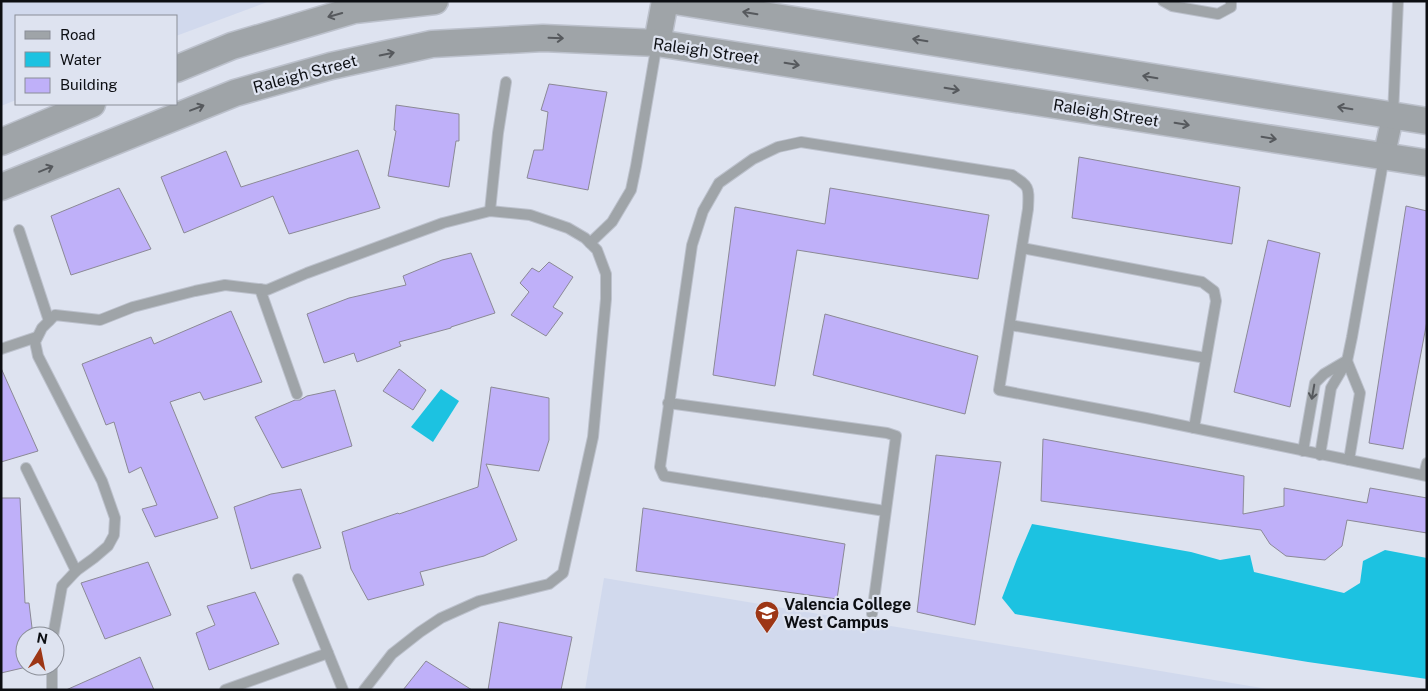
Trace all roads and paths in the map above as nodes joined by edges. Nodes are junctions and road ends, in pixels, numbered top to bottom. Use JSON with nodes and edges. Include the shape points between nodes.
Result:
{"nodes":[{"id":1,"x":435,"y":1,"type":"edge"},
{"id":2,"x":665,"y":1,"type":"edge"},
{"id":3,"x":675,"y":1,"type":"edge"},
{"id":4,"x":1163,"y":1,"type":"edge"},
{"id":5,"x":1231,"y":1,"type":"edge"},
{"id":6,"x":1398,"y":1,"type":"edge"},
{"id":7,"x":657,"y":42,"type":"junction"},
{"id":8,"x":178,"y":68,"type":"edge"},
{"id":9,"x":506,"y":82,"type":"dead end"},
{"id":10,"x":90,"y":105,"type":"edge"},
{"id":11,"x":1393,"y":116,"type":"junction"},
{"id":12,"x":1427,"y":121,"type":"edge"},
{"id":13,"x":1,"y":142,"type":"edge"},
{"id":14,"x":1384,"y":156,"type":"junction"},
{"id":15,"x":1427,"y":163,"type":"edge"},
{"id":16,"x":1,"y":187,"type":"edge"},
{"id":17,"x":490,"y":211,"type":"junction"},
{"id":18,"x":19,"y":230,"type":"dead end"},
{"id":19,"x":590,"y":243,"type":"junction"},
{"id":20,"x":1022,"y":248,"type":"junction"},
{"id":21,"x":260,"y":290,"type":"junction"},
{"id":22,"x":49,"y":321,"type":"junction"},
{"id":23,"x":1010,"y":325,"type":"junction"},
{"id":24,"x":37,"y":337,"type":"junction"},
{"id":25,"x":1,"y":349,"type":"edge"},
{"id":26,"x":1206,"y":358,"type":"junction"},
{"id":27,"x":1347,"y":361,"type":"junction"},
{"id":28,"x":297,"y":394,"type":"dead end"},
{"id":29,"x":668,"y":403,"type":"junction"},
{"id":30,"x":1194,"y":428,"type":"junction"},
{"id":31,"x":1303,"y":451,"type":"junction"},
{"id":32,"x":1320,"y":455,"type":"junction"},
{"id":33,"x":1349,"y":460,"type":"junction"},
{"id":34,"x":1427,"y":463,"type":"edge"},
{"id":35,"x":26,"y":468,"type":"dead end"},
{"id":36,"x":1426,"y":476,"type":"edge"},
{"id":37,"x":885,"y":511,"type":"junction"},
{"id":38,"x":76,"y":571,"type":"junction"},
{"id":39,"x":298,"y":579,"type":"dead end"},
{"id":40,"x":872,"y":614,"type":"dead end"},
{"id":41,"x":55,"y":626,"type":"edge"},
{"id":42,"x":328,"y":653,"type":"junction"},
{"id":43,"x":52,"y":676,"type":"edge"},
{"id":44,"x":52,"y":690,"type":"edge"},
{"id":45,"x":225,"y":690,"type":"edge"},
{"id":46,"x":343,"y":690,"type":"edge"},
{"id":47,"x":364,"y":690,"type":"edge"}],
"edges":[{"from":1,"to":8,"type":"street","one_way":true,"via":[[354,10],[232,46]]},
{"from":2,"to":7,"type":"street"},
{"from":11,"to":3,"type":"street","one_way":true},
{"from":4,"to":5,"type":"lane","via":[[1172,6],[1218,14],[1231,7]]},
{"from":6,"to":11,"type":"lane"},
{"from":7,"to":14,"type":"street","name":"Raleigh Street","one_way":true},
{"from":16,"to":7,"type":"street","name":"Raleigh Street","one_way":true,"via":[[235,93],[331,66],[432,44],[543,38]]},
{"from":7,"to":19,"type":"lane","via":[[631,190],[612,222]]},
{"from":9,"to":17,"type":"lane"},
{"from":10,"to":13,"type":"street"},
{"from":11,"to":12,"type":"street"},
{"from":11,"to":14,"type":"street"},
{"from":14,"to":15,"type":"street","name":"Raleigh Street"},
{"from":14,"to":27,"type":"lane"},
{"from":17,"to":19,"type":"lane","via":[[530,215],[568,228]]},
{"from":17,"to":21,"type":"lane","via":[[442,223]]},
{"from":18,"to":22,"type":"lane"},
{"from":19,"to":47,"type":"lane","via":[[597,250],[606,274],[606,299],[592,437],[563,573],[549,584],[479,601],[441,618],[392,654]]},
{"from":20,"to":23,"type":"lane"},
{"from":20,"to":26,"type":"lane","via":[[1202,282],[1214,291],[1216,301]]},
{"from":20,"to":29,"type":"lane","via":[[1029,194],[1026,185],[1012,175],[801,142],[778,147],[753,159],[719,183],[703,211],[692,245]]},
{"from":21,"to":22,"type":"lane","via":[[226,285],[133,308],[100,320],[55,315]]},
{"from":21,"to":28,"type":"lane"},
{"from":22,"to":24,"type":"lane"},
{"from":23,"to":26,"type":"lane"},
{"from":23,"to":30,"type":"lane","via":[[1000,390]]},
{"from":24,"to":25,"type":"lane"},
{"from":24,"to":38,"type":"lane","via":[[38,356],[102,480],[115,518],[114,535],[108,546]]},
{"from":26,"to":30,"type":"lane"},
{"from":27,"to":31,"type":"lane","one_way":true,"via":[[1315,383]]},
{"from":27,"to":32,"type":"lane","via":[[1331,388]]},
{"from":27,"to":33,"type":"lane","via":[[1360,393]]},
{"from":29,"to":37,"type":"lane","via":[[660,467],[664,476]]},
{"from":29,"to":37,"type":"lane","via":[[896,436]]},
{"from":30,"to":31,"type":"lane"},
{"from":31,"to":32,"type":"lane"},
{"from":32,"to":33,"type":"lane"},
{"from":33,"to":36,"type":"lane"},
{"from":34,"to":36,"type":"lane"},
{"from":35,"to":38,"type":"lane"},
{"from":37,"to":40,"type":"lane"},
{"from":38,"to":41,"type":"lane","via":[[62,586]]},
{"from":39,"to":42,"type":"lane"},
{"from":42,"to":45,"type":"lane"},
{"from":42,"to":46,"type":"lane"},
{"from":43,"to":44,"type":"lane"}]}
